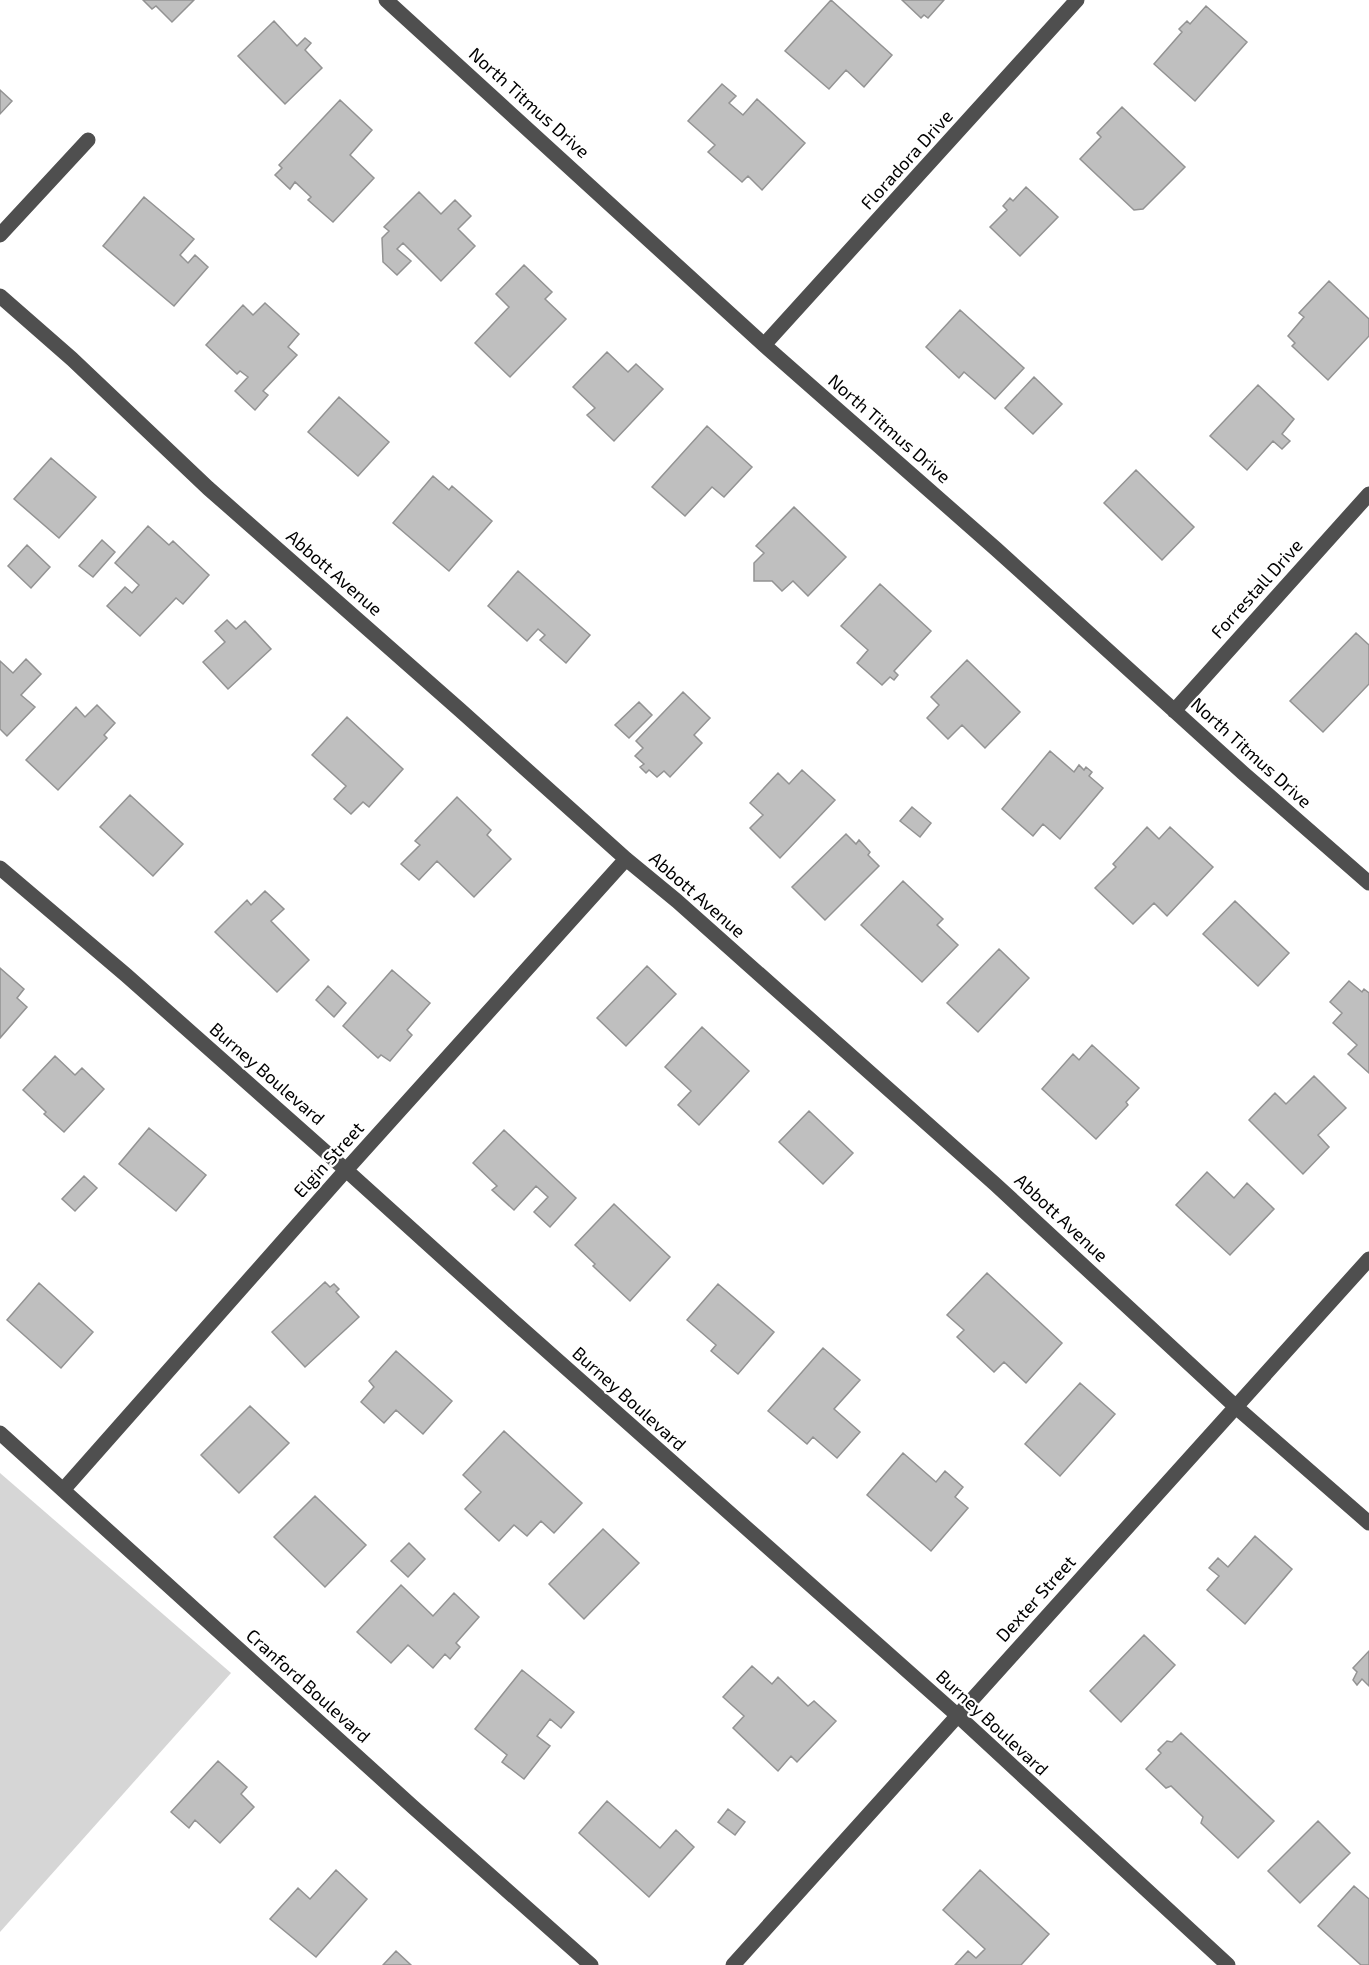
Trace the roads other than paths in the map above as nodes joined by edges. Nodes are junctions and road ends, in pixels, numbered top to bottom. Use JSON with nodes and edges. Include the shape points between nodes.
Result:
{"nodes":[{"id":1,"x":386,"y":0,"type":"edge"},
{"id":2,"x":1077,"y":0,"type":"edge"},
{"id":3,"x":88,"y":141,"type":"dead end"},
{"id":4,"x":0,"y":235,"type":"edge"},
{"id":5,"x":0,"y":296,"type":"edge"},
{"id":6,"x":764,"y":345,"type":"junction"},
{"id":7,"x":1369,"y":494,"type":"edge"},
{"id":8,"x":1174,"y":711,"type":"junction"},
{"id":9,"x":626,"y":859,"type":"junction"},
{"id":10,"x":0,"y":868,"type":"edge"},
{"id":11,"x":1369,"y":883,"type":"edge"},
{"id":12,"x":346,"y":1170,"type":"junction"},
{"id":13,"x":1369,"y":1259,"type":"edge"},
{"id":14,"x":1236,"y":1407,"type":"junction"},
{"id":15,"x":0,"y":1433,"type":"edge"},
{"id":16,"x":63,"y":1490,"type":"junction"},
{"id":17,"x":1369,"y":1523,"type":"edge"},
{"id":18,"x":957,"y":1716,"type":"junction"},
{"id":19,"x":591,"y":1965,"type":"edge"},
{"id":20,"x":733,"y":1965,"type":"edge"},
{"id":21,"x":1228,"y":1965,"type":"edge"}],
"edges":[{"from":1,"to":6,"type":"street","name":"North Titmus Drive"},
{"from":2,"to":6,"type":"street","name":"Floradora Drive"},
{"from":3,"to":4,"type":"street"},
{"from":5,"to":9,"type":"street","name":"Abbott Avenue","via":[[208,488]]},
{"from":6,"to":8,"type":"street","name":"North Titmus Drive"},
{"from":7,"to":8,"type":"street","name":"Forrestall Drive"},
{"from":8,"to":11,"type":"street","name":"North Titmus Drive"},
{"from":9,"to":12,"type":"street","name":"Elgin Street"},
{"from":9,"to":14,"type":"street","name":"Abbott Avenue","via":[[987,1176]]},
{"from":10,"to":12,"type":"street","name":"Burney Boulevard"},
{"from":12,"to":16,"type":"street","name":"Elgin Street"},
{"from":12,"to":18,"type":"street","name":"Burney Boulevard"},
{"from":13,"to":14,"type":"street","name":"Dexter Street"},
{"from":14,"to":17,"type":"street","name":"Abbott Avenue"},
{"from":14,"to":18,"type":"street","name":"Dexter Street"},
{"from":15,"to":16,"type":"street","name":"Cranford Boulevard"},
{"from":16,"to":19,"type":"street","name":"Cranford Boulevard"},
{"from":18,"to":20,"type":"street","name":"Dexter Street"},
{"from":18,"to":21,"type":"street","name":"Burney Boulevard"}]}
